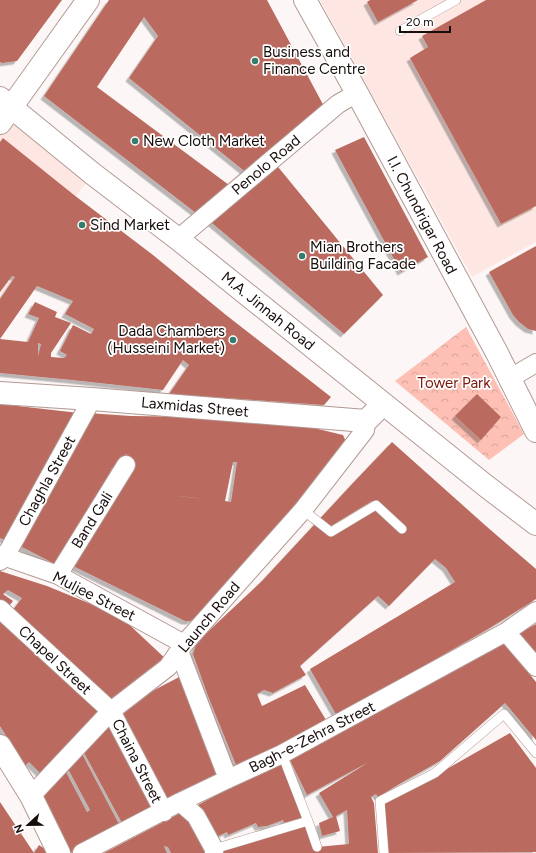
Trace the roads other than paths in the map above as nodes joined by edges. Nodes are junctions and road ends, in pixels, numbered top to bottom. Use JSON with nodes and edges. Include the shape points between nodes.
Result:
{"nodes":[{"id":1,"x":88,"y":0,"type":"edge"},
{"id":2,"x":305,"y":0,"type":"edge"},
{"id":3,"x":320,"y":0,"type":"edge"},
{"id":4,"x":456,"y":0,"type":"edge"},
{"id":5,"x":400,"y":31,"type":"dead end"},
{"id":6,"x":357,"y":93,"type":"junction"},
{"id":7,"x":4,"y":109,"type":"edge"},
{"id":8,"x":178,"y":239,"type":"junction"},
{"id":9,"x":528,"y":368,"type":"edge"},
{"id":10,"x":0,"y":393,"type":"edge"},
{"id":11,"x":92,"y":399,"type":"junction"},
{"id":12,"x":383,"y":404,"type":"junction"},
{"id":13,"x":536,"y":407,"type":"edge"},
{"id":14,"x":366,"y":421,"type":"junction"},
{"id":15,"x":536,"y":431,"type":"edge"},
{"id":16,"x":126,"y":465,"type":"dead end"},
{"id":17,"x":303,"y":510,"type":"junction"},
{"id":18,"x":536,"y":524,"type":"edge"},
{"id":19,"x":402,"y":529,"type":"dead end"},
{"id":20,"x":2,"y":558,"type":"edge"},
{"id":21,"x":58,"y":575,"type":"junction"},
{"id":22,"x":0,"y":609,"type":"edge"},
{"id":23,"x":536,"y":611,"type":"edge"},
{"id":24,"x":506,"y":632,"type":"junction"},
{"id":25,"x":182,"y":648,"type":"junction"},
{"id":26,"x":536,"y":667,"type":"edge"},
{"id":27,"x":111,"y":711,"type":"junction"},
{"id":28,"x":0,"y":746,"type":"edge"},
{"id":29,"x":536,"y":753,"type":"edge"},
{"id":30,"x":282,"y":754,"type":"junction"},
{"id":31,"x":228,"y":779,"type":"junction"},
{"id":32,"x":30,"y":796,"type":"junction"},
{"id":33,"x":180,"y":802,"type":"junction"},
{"id":34,"x":164,"y":812,"type":"junction"},
{"id":35,"x":308,"y":821,"type":"junction"},
{"id":36,"x":317,"y":847,"type":"dead end"},
{"id":37,"x":214,"y":851,"type":"edge"},
{"id":38,"x":59,"y":853,"type":"edge"},
{"id":39,"x":82,"y":853,"type":"edge"},
{"id":40,"x":384,"y":853,"type":"edge"}],
"edges":[{"from":1,"to":7,"type":"main road"},
{"from":2,"to":6,"type":"main road","name":"I.I. Chundrigar Road"},
{"from":3,"to":9,"type":"main road","name":"I.I. Chundrigar Road","via":[[472,277]]},
{"from":4,"to":5,"type":"lane"},
{"from":6,"to":8,"type":"street","name":"Penolo Road","via":[[338,104]]},
{"from":6,"to":15,"type":"main road","name":"I.I. Chundrigar Road"},
{"from":7,"to":8,"type":"main road","name":"M.A. Jinnah Road"},
{"from":8,"to":12,"type":"main road","name":"M.A. Jinnah Road"},
{"from":9,"to":13,"type":"main road","name":"I.I. Chundrigar Road"},
{"from":10,"to":11,"type":"main road","name":"Laxmidas Street"},
{"from":11,"to":14,"type":"main road","name":"Laxmidas Street"},
{"from":11,"to":20,"type":"street","name":"Chaghla Street"},
{"from":12,"to":14,"type":"main road"},
{"from":12,"to":18,"type":"main road","name":"M.A. Jinnah Road"},
{"from":14,"to":17,"type":"street","name":"Launch Road","via":[[365,430]]},
{"from":16,"to":21,"type":"street","name":"Band Gali"},
{"from":17,"to":19,"type":"lane","via":[[331,532],[376,505]]},
{"from":17,"to":25,"type":"street","name":"Launch Road"},
{"from":20,"to":21,"type":"street","name":"Muljee Street"},
{"from":21,"to":25,"type":"street","name":"Muljee Street"},
{"from":22,"to":27,"type":"street","name":"Chapel Street"},
{"from":23,"to":24,"type":"street","name":"Bagh-e-Zehra Street"},
{"from":24,"to":26,"type":"street"},
{"from":24,"to":30,"type":"street","name":"Bagh-e-Zehra Street"},
{"from":25,"to":27,"type":"street","name":"Launch Road","via":[[168,667]]},
{"from":25,"to":31,"type":"street"},
{"from":27,"to":32,"type":"street","name":"Launch Road"},
{"from":27,"to":34,"type":"street","name":"Chaina Street"},
{"from":28,"to":32,"type":"main road"},
{"from":29,"to":40,"type":"lane","via":[[504,714],[435,773],[380,801]]},
{"from":30,"to":31,"type":"street","name":"Bagh-e-Zehra Street"},
{"from":30,"to":35,"type":"lane"},
{"from":31,"to":33,"type":"street","name":"Bagh-e-Zehra Street"},
{"from":32,"to":38,"type":"main road"},
{"from":33,"to":34,"type":"street","name":"Bagh-e-Zehra Street"},
{"from":33,"to":37,"type":"street","via":[[196,816]]},
{"from":34,"to":39,"type":"street","name":"Bagh-e-Zehra Street"},
{"from":35,"to":36,"type":"lane"},
{"from":35,"to":37,"type":"lane"}]}
